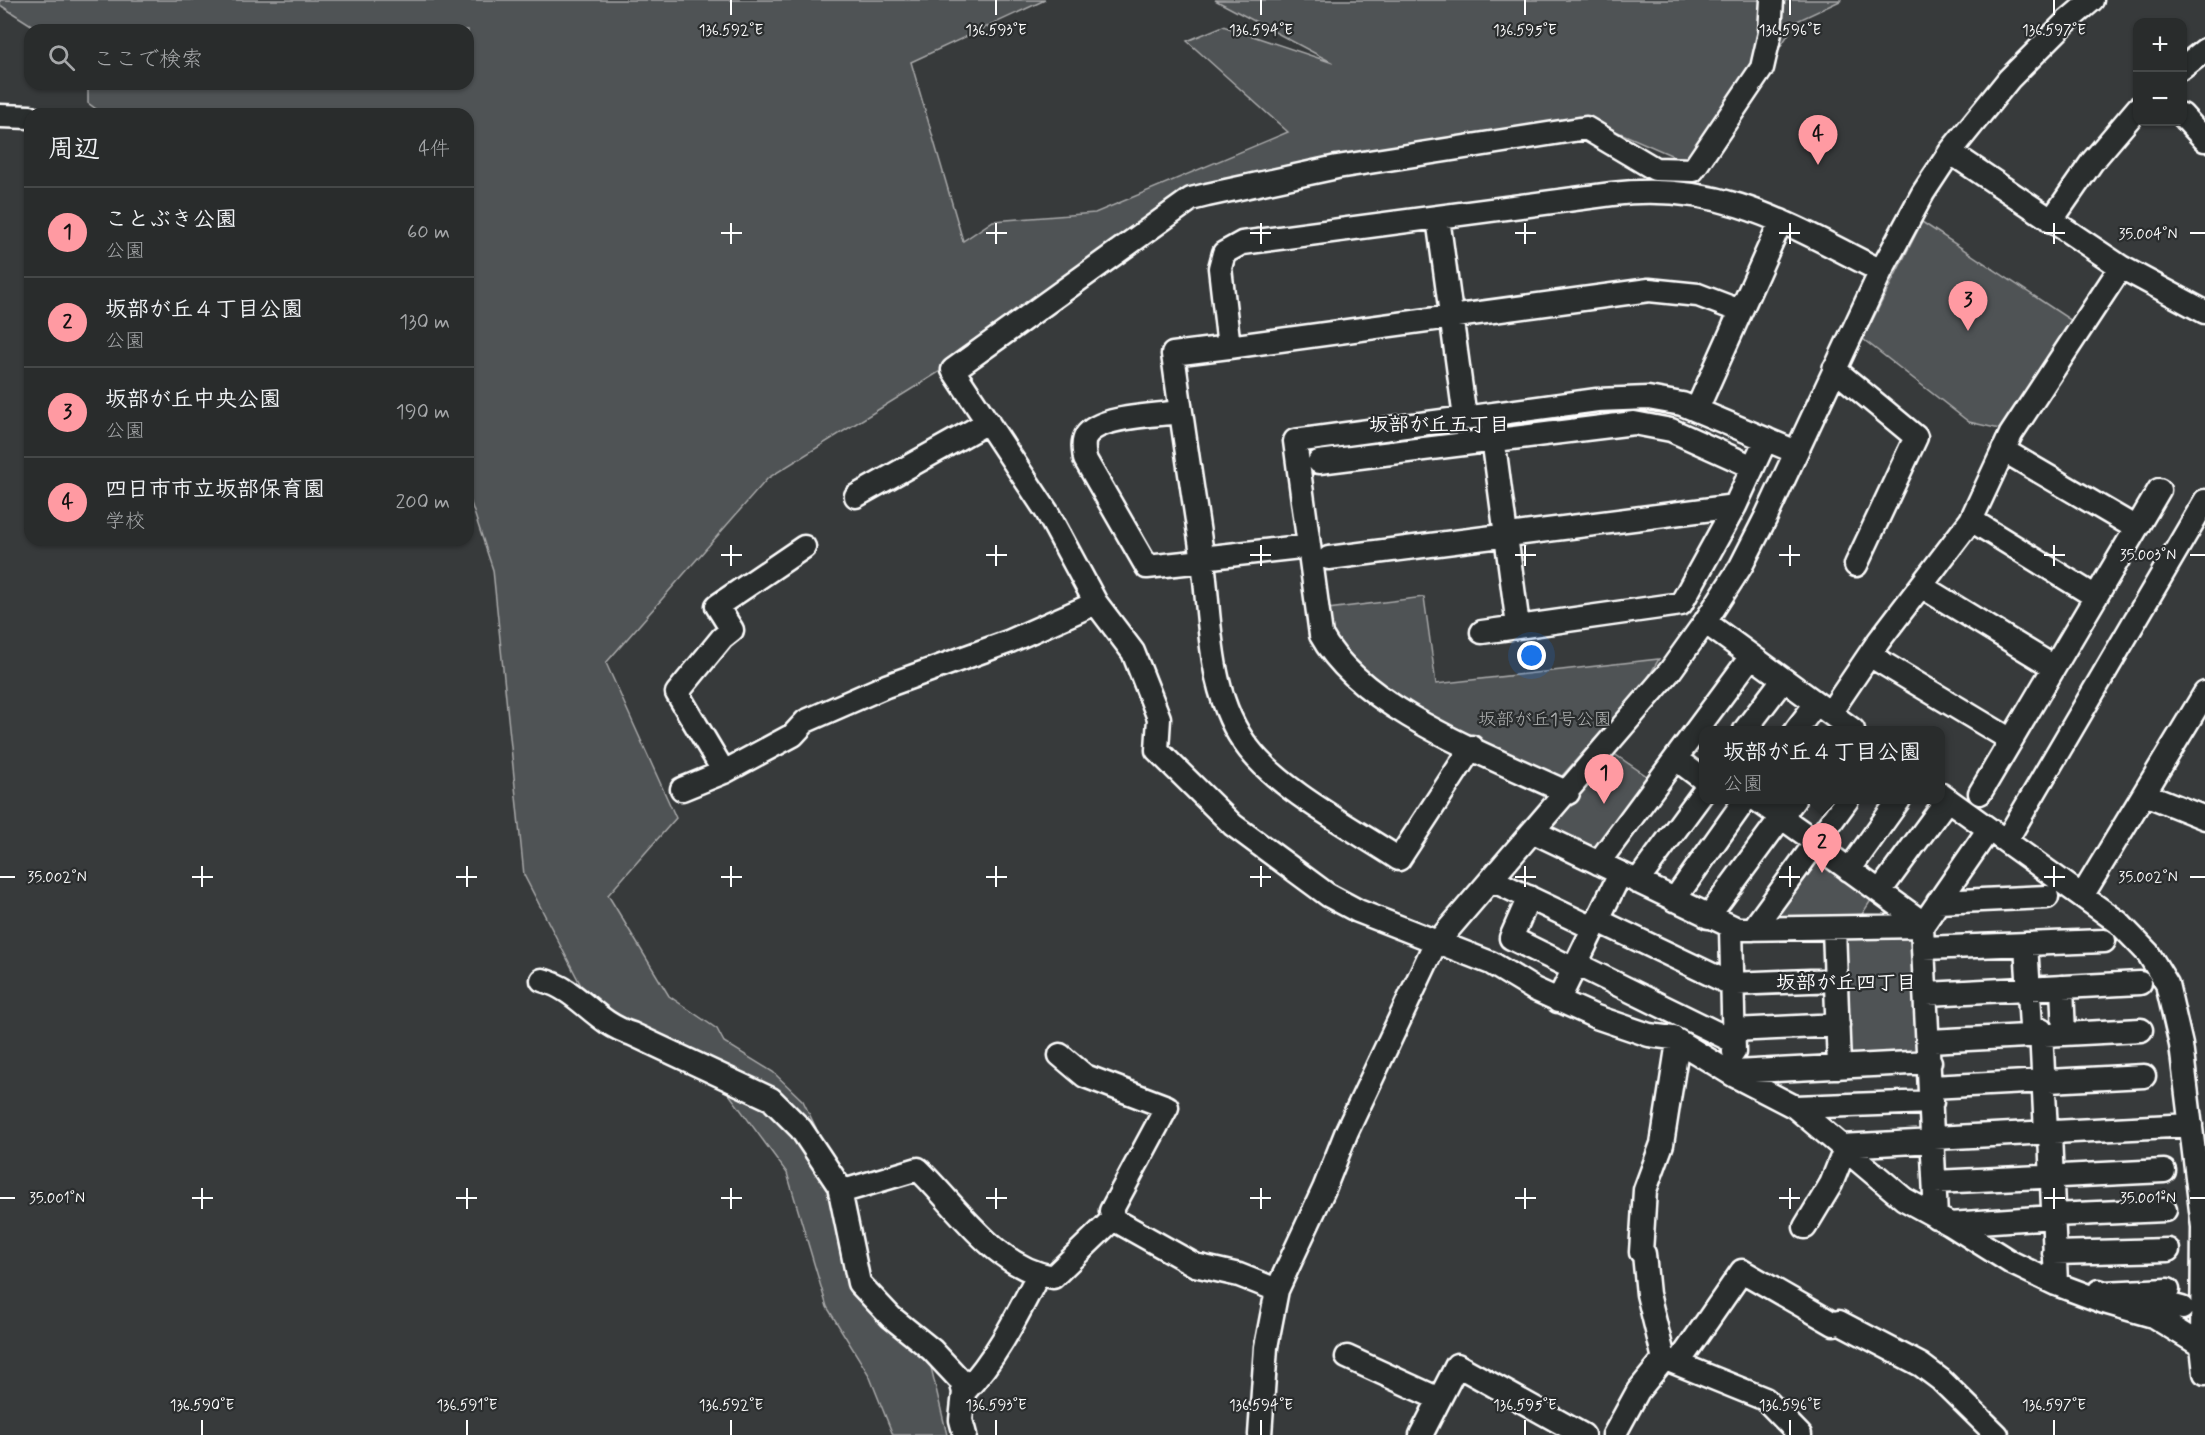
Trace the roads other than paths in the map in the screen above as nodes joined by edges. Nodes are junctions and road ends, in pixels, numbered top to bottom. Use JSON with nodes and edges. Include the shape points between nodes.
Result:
{"nodes":[{"id":1,"x":1772,"y":0,"type":"edge"},
{"id":2,"x":2092,"y":0,"type":"edge"},
{"id":3,"x":2205,"y":50,"type":"edge"},
{"id":4,"x":2187,"y":64,"type":"edge"},
{"id":5,"x":2133,"y":114,"type":"edge"},
{"id":6,"x":0,"y":116,"type":"edge"},
{"id":7,"x":24,"y":117,"type":"edge"},
{"id":8,"x":2187,"y":120,"type":"edge"},
{"id":9,"x":2205,"y":140,"type":"edge"},
{"id":10,"x":1950,"y":152,"type":"junction"},
{"id":11,"x":1438,"y":218,"type":"junction"},
{"id":12,"x":1781,"y":221,"type":"junction"},
{"id":13,"x":2051,"y":221,"type":"junction"},
{"id":14,"x":2121,"y":267,"type":"junction"},
{"id":15,"x":1881,"y":271,"type":"junction"},
{"id":16,"x":1740,"y":311,"type":"junction"},
{"id":17,"x":2205,"y":312,"type":"edge"},
{"id":18,"x":1452,"y":315,"type":"junction"},
{"id":19,"x":1229,"y":347,"type":"junction"},
{"id":20,"x":1834,"y":369,"type":"junction"},
{"id":21,"x":1697,"y":409,"type":"junction"},
{"id":22,"x":1181,"y":412,"type":"junction"},
{"id":23,"x":1465,"y":418,"type":"junction"},
{"id":24,"x":988,"y":422,"type":"junction"},
{"id":25,"x":1493,"y":435,"type":"junction"},
{"id":26,"x":1766,"y":439,"type":"junction"},
{"id":27,"x":2003,"y":450,"type":"junction"},
{"id":28,"x":1796,"y":452,"type":"junction"},
{"id":29,"x":1319,"y":462,"type":"dead end"},
{"id":30,"x":1753,"y":467,"type":"junction"},
{"id":31,"x":2159,"y":490,"type":"dead end"},
{"id":32,"x":856,"y":496,"type":"dead end"},
{"id":33,"x":2205,"y":501,"type":"edge"},
{"id":34,"x":1735,"y":506,"type":"junction"},
{"id":35,"x":1971,"y":520,"type":"junction"},
{"id":36,"x":2136,"y":528,"type":"junction"},
{"id":37,"x":1507,"y":536,"type":"junction"},
{"id":38,"x":1309,"y":546,"type":"junction"},
{"id":39,"x":804,"y":547,"type":"dead end"},
{"id":40,"x":1329,"y":558,"type":"dead end"},
{"id":41,"x":1202,"y":560,"type":"junction"},
{"id":42,"x":1856,"y":565,"type":"dead end"},
{"id":43,"x":1921,"y":586,"type":"junction"},
{"id":44,"x":2096,"y":597,"type":"junction"},
{"id":45,"x":1096,"y":603,"type":"junction"},
{"id":46,"x":1705,"y":622,"type":"junction"},
{"id":47,"x":1518,"y":626,"type":"junction"},
{"id":48,"x":1482,"y":632,"type":"dead end"},
{"id":49,"x":1870,"y":656,"type":"junction"},
{"id":50,"x":1744,"y":666,"type":"dead end"},
{"id":51,"x":2054,"y":667,"type":"junction"},
{"id":52,"x":1776,"y":689,"type":"dead end"},
{"id":53,"x":2205,"y":693,"type":"edge"},
{"id":54,"x":1812,"y":719,"type":"edge"},
{"id":55,"x":1700,"y":726,"type":"edge"},
{"id":56,"x":1748,"y":726,"type":"edge"},
{"id":57,"x":1838,"y":726,"type":"edge"},
{"id":58,"x":1699,"y":728,"type":"edge"},
{"id":59,"x":2011,"y":740,"type":"junction"},
{"id":60,"x":1472,"y":747,"type":"junction"},
{"id":61,"x":1676,"y":759,"type":"junction"},
{"id":62,"x":724,"y":772,"type":"junction"},
{"id":63,"x":1699,"y":776,"type":"edge"},
{"id":64,"x":682,"y":789,"type":"dead end"},
{"id":65,"x":1568,"y":793,"type":"junction"},
{"id":66,"x":1980,"y":793,"type":"dead end"},
{"id":67,"x":2145,"y":794,"type":"junction"},
{"id":68,"x":1699,"y":797,"type":"edge"},
{"id":69,"x":1945,"y":803,"type":"edge"},
{"id":70,"x":1741,"y":804,"type":"edge"},
{"id":71,"x":1762,"y":804,"type":"edge"},
{"id":72,"x":1844,"y":804,"type":"edge"},
{"id":73,"x":1896,"y":804,"type":"edge"},
{"id":74,"x":1939,"y":804,"type":"edge"},
{"id":75,"x":1787,"y":808,"type":"edge"},
{"id":76,"x":2205,"y":818,"type":"edge"},
{"id":77,"x":1534,"y":832,"type":"junction"},
{"id":78,"x":1998,"y":835,"type":"junction"},
{"id":79,"x":1815,"y":843,"type":"junction"},
{"id":80,"x":1598,"y":863,"type":"junction"},
{"id":81,"x":1849,"y":870,"type":"junction"},
{"id":82,"x":1628,"y":878,"type":"junction"},
{"id":83,"x":1492,"y":880,"type":"junction"},
{"id":84,"x":1880,"y":891,"type":"junction"},
{"id":85,"x":2082,"y":896,"type":"junction"},
{"id":86,"x":1529,"y":897,"type":"junction"},
{"id":87,"x":2047,"y":897,"type":"dead end"},
{"id":88,"x":1674,"y":900,"type":"junction"},
{"id":89,"x":1938,"y":902,"type":"junction"},
{"id":90,"x":1708,"y":917,"type":"junction"},
{"id":91,"x":1595,"y":924,"type":"junction"},
{"id":92,"x":1742,"y":928,"type":"junction"},
{"id":93,"x":1834,"y":928,"type":"junction"},
{"id":94,"x":1923,"y":932,"type":"junction"},
{"id":95,"x":1440,"y":941,"type":"junction"},
{"id":96,"x":2104,"y":941,"type":"dead end"},
{"id":97,"x":2026,"y":944,"type":"junction"},
{"id":98,"x":1575,"y":966,"type":"junction"},
{"id":99,"x":542,"y":980,"type":"dead end"},
{"id":100,"x":1836,"y":980,"type":"junction"},
{"id":101,"x":2140,"y":983,"type":"dead end"},
{"id":102,"x":1731,"y":984,"type":"junction"},
{"id":103,"x":2062,"y":987,"type":"junction"},
{"id":104,"x":2029,"y":988,"type":"junction"},
{"id":105,"x":1927,"y":994,"type":"junction"},
{"id":106,"x":1558,"y":1001,"type":"junction"},
{"id":107,"x":1838,"y":1026,"type":"junction"},
{"id":108,"x":2141,"y":1030,"type":"dead end"},
{"id":109,"x":2064,"y":1034,"type":"junction"},
{"id":110,"x":2042,"y":1035,"type":"junction"},
{"id":111,"x":1733,"y":1036,"type":"junction"},
{"id":112,"x":1678,"y":1042,"type":"junction"},
{"id":113,"x":1930,"y":1051,"type":"junction"},
{"id":114,"x":1060,"y":1055,"type":"dead end"},
{"id":115,"x":1839,"y":1067,"type":"junction"},
{"id":116,"x":1735,"y":1074,"type":"junction"},
{"id":117,"x":2144,"y":1076,"type":"dead end"},
{"id":118,"x":2044,"y":1081,"type":"junction"},
{"id":119,"x":1932,"y":1094,"type":"junction"},
{"id":120,"x":1795,"y":1107,"type":"junction"},
{"id":121,"x":2191,"y":1125,"type":"junction"},
{"id":122,"x":2048,"y":1133,"type":"junction"},
{"id":123,"x":1934,"y":1139,"type":"junction"},
{"id":124,"x":1843,"y":1147,"type":"junction"},
{"id":125,"x":2200,"y":1157,"type":"edge"},
{"id":126,"x":2164,"y":1172,"type":"dead end"},
{"id":127,"x":2052,"y":1177,"type":"junction"},
{"id":128,"x":1935,"y":1182,"type":"junction"},
{"id":129,"x":838,"y":1186,"type":"junction"},
{"id":130,"x":2165,"y":1210,"type":"dead end"},
{"id":131,"x":2053,"y":1216,"type":"junction"},
{"id":132,"x":1113,"y":1219,"type":"junction"},
{"id":133,"x":1943,"y":1220,"type":"junction"},
{"id":134,"x":1805,"y":1227,"type":"dead end"},
{"id":135,"x":2204,"y":1228,"type":"edge"},
{"id":136,"x":2168,"y":1250,"type":"dead end"},
{"id":137,"x":2055,"y":1271,"type":"junction"},
{"id":138,"x":1038,"y":1275,"type":"junction"},
{"id":139,"x":1277,"y":1290,"type":"junction"},
{"id":140,"x":2168,"y":1290,"type":"dead end"},
{"id":141,"x":2126,"y":1292,"type":"junction"},
{"id":142,"x":2182,"y":1308,"type":"dead end"},
{"id":143,"x":2202,"y":1346,"type":"junction"},
{"id":144,"x":1347,"y":1357,"type":"dead end"},
{"id":145,"x":1672,"y":1361,"type":"junction"},
{"id":146,"x":2205,"y":1373,"type":"edge"},
{"id":147,"x":964,"y":1392,"type":"junction"},
{"id":148,"x":1439,"y":1399,"type":"junction"},
{"id":149,"x":965,"y":1435,"type":"edge"},
{"id":150,"x":1260,"y":1435,"type":"edge"},
{"id":151,"x":1420,"y":1435,"type":"edge"},
{"id":152,"x":1582,"y":1435,"type":"edge"},
{"id":153,"x":1614,"y":1435,"type":"edge"},
{"id":154,"x":1800,"y":1435,"type":"edge"},
{"id":155,"x":1997,"y":1435,"type":"edge"}],
"edges":[{"from":1,"to":24,"type":"street","via":[[1762,68],[1693,170],[1655,169],[1586,128],[1348,165],[1191,199],[953,370]]},
{"from":2,"to":10,"type":"street","via":[[2036,50]]},
{"from":3,"to":4,"type":"street"},
{"from":5,"to":13,"type":"street","via":[[2092,162]]},
{"from":6,"to":7,"type":"street"},
{"from":8,"to":9,"type":"street"},
{"from":10,"to":13,"type":"street"},
{"from":10,"to":15,"type":"street"},
{"from":11,"to":12,"type":"street","via":[[1640,190],[1711,196]]},
{"from":11,"to":18,"type":"street"},
{"from":11,"to":19,"type":"street","via":[[1242,243],[1229,248],[1220,268]]},
{"from":12,"to":15,"type":"street"},
{"from":12,"to":16,"type":"street"},
{"from":13,"to":14,"type":"street"},
{"from":14,"to":17,"type":"street"},
{"from":14,"to":27,"type":"street"},
{"from":15,"to":20,"type":"street"},
{"from":16,"to":18,"type":"street","via":[[1698,295],[1648,290]]},
{"from":16,"to":21,"type":"street"},
{"from":18,"to":19,"type":"street"},
{"from":18,"to":23,"type":"street"},
{"from":19,"to":22,"type":"street","via":[[1173,354]]},
{"from":20,"to":28,"type":"street"},
{"from":20,"to":42,"type":"street","via":[[1916,437]]},
{"from":21,"to":23,"type":"street","via":[[1665,400],[1623,399]]},
{"from":21,"to":26,"type":"street"},
{"from":22,"to":41,"type":"street"},
{"from":22,"to":41,"type":"street","via":[[1102,424],[1087,434],[1085,459],[1147,567]]},
{"from":23,"to":38,"type":"street","via":[[1295,441]]},
{"from":24,"to":32,"type":"street"},
{"from":24,"to":45,"type":"street","via":[[1047,512]]},
{"from":25,"to":29,"type":"street"},
{"from":25,"to":30,"type":"street","via":[[1634,423],[1671,430]]},
{"from":25,"to":37,"type":"street"},
{"from":26,"to":28,"type":"street"},
{"from":26,"to":30,"type":"street"},
{"from":27,"to":35,"type":"street"},
{"from":27,"to":36,"type":"street"},
{"from":28,"to":46,"type":"street","via":[[1741,566]]},
{"from":30,"to":34,"type":"street"},
{"from":31,"to":36,"type":"street"},
{"from":33,"to":78,"type":"street"},
{"from":34,"to":37,"type":"street"},
{"from":34,"to":47,"type":"street","via":[[1681,604]]},
{"from":35,"to":43,"type":"street"},
{"from":35,"to":44,"type":"street"},
{"from":36,"to":44,"type":"street"},
{"from":37,"to":40,"type":"street"},
{"from":37,"to":47,"type":"street"},
{"from":38,"to":41,"type":"street"},
{"from":38,"to":60,"type":"street","via":[[1321,635],[1343,668],[1413,718]]},
{"from":39,"to":62,"type":"street","via":[[717,606],[732,630],[677,693]]},
{"from":41,"to":60,"type":"street","via":[[1214,657],[1228,715],[1256,758],[1292,789],[1399,859]]},
{"from":43,"to":49,"type":"street"},
{"from":43,"to":51,"type":"street"},
{"from":44,"to":51,"type":"street"},
{"from":45,"to":62,"type":"street","via":[[806,721],[793,735]]},
{"from":45,"to":95,"type":"street","via":[[1132,652],[1159,718],[1157,750],[1233,825],[1328,895],[1365,914]]},
{"from":46,"to":54,"type":"street"},
{"from":46,"to":65,"type":"street","via":[[1670,671]]},
{"from":47,"to":48,"type":"street"},
{"from":49,"to":54,"type":"street"},
{"from":49,"to":59,"type":"street"},
{"from":50,"to":55,"type":"street"},
{"from":51,"to":59,"type":"street"},
{"from":52,"to":56,"type":"street"},
{"from":53,"to":67,"type":"street"},
{"from":54,"to":57,"type":"street"},
{"from":58,"to":61,"type":"street"},
{"from":59,"to":66,"type":"street"},
{"from":60,"to":65,"type":"street"},
{"from":61,"to":63,"type":"street"},
{"from":61,"to":80,"type":"street"},
{"from":62,"to":64,"type":"street"},
{"from":65,"to":77,"type":"street"},
{"from":67,"to":76,"type":"street"},
{"from":67,"to":85,"type":"street"},
{"from":68,"to":82,"type":"street"},
{"from":69,"to":78,"type":"street"},
{"from":70,"to":88,"type":"street"},
{"from":71,"to":75,"type":"street"},
{"from":72,"to":79,"type":"street"},
{"from":73,"to":81,"type":"street"},
{"from":74,"to":84,"type":"street"},
{"from":75,"to":79,"type":"street"},
{"from":75,"to":90,"type":"street"},
{"from":77,"to":80,"type":"street"},
{"from":77,"to":83,"type":"street"},
{"from":78,"to":85,"type":"street"},
{"from":78,"to":89,"type":"street"},
{"from":79,"to":81,"type":"street"},
{"from":79,"to":92,"type":"street"},
{"from":80,"to":82,"type":"street"},
{"from":81,"to":84,"type":"street"},
{"from":82,"to":88,"type":"street"},
{"from":82,"to":91,"type":"street"},
{"from":83,"to":86,"type":"street"},
{"from":83,"to":95,"type":"street"},
{"from":84,"to":94,"type":"street"},
{"from":85,"to":121,"type":"street","via":[[2136,939],[2167,984],[2177,1019]]},
{"from":86,"to":91,"type":"street"},
{"from":86,"to":98,"type":"street","via":[[1511,938]]},
{"from":87,"to":89,"type":"street"},
{"from":88,"to":90,"type":"street"},
{"from":89,"to":94,"type":"street"},
{"from":90,"to":92,"type":"street"},
{"from":91,"to":98,"type":"street"},
{"from":91,"to":102,"type":"street"},
{"from":92,"to":93,"type":"street"},
{"from":92,"to":102,"type":"street"},
{"from":93,"to":94,"type":"street"},
{"from":93,"to":100,"type":"street"},
{"from":94,"to":97,"type":"street"},
{"from":94,"to":105,"type":"street"},
{"from":95,"to":106,"type":"street","via":[[1491,963]]},
{"from":95,"to":139,"type":"street","via":[[1398,1021]]},
{"from":96,"to":97,"type":"street"},
{"from":97,"to":104,"type":"street"},
{"from":98,"to":106,"type":"street"},
{"from":98,"to":111,"type":"street"},
{"from":99,"to":129,"type":"street","via":[[560,985],[611,1027],[771,1099],[801,1129]]},
{"from":100,"to":102,"type":"street"},
{"from":100,"to":107,"type":"street"},
{"from":101,"to":103,"type":"street"},
{"from":102,"to":111,"type":"street"},
{"from":103,"to":104,"type":"street"},
{"from":103,"to":109,"type":"street"},
{"from":104,"to":105,"type":"street"},
{"from":104,"to":110,"type":"street","via":[[2031,1026],[2042,1030]]},
{"from":105,"to":113,"type":"street"},
{"from":106,"to":112,"type":"street","via":[[1637,1032]]},
{"from":107,"to":111,"type":"street"},
{"from":107,"to":115,"type":"street"},
{"from":108,"to":109,"type":"street"},
{"from":109,"to":110,"type":"street"},
{"from":110,"to":113,"type":"street"},
{"from":110,"to":118,"type":"street"},
{"from":111,"to":116,"type":"street"},
{"from":112,"to":116,"type":"street"},
{"from":112,"to":145,"type":"street","via":[[1662,1144],[1645,1190],[1641,1252],[1648,1294]]},
{"from":113,"to":115,"type":"street"},
{"from":113,"to":119,"type":"street"},
{"from":114,"to":132,"type":"street","via":[[1085,1076],[1167,1107],[1111,1211]]},
{"from":115,"to":116,"type":"street"},
{"from":116,"to":120,"type":"street"},
{"from":117,"to":118,"type":"street"},
{"from":118,"to":119,"type":"street"},
{"from":118,"to":122,"type":"street"},
{"from":119,"to":120,"type":"street"},
{"from":119,"to":123,"type":"street"},
{"from":120,"to":124,"type":"street"},
{"from":121,"to":122,"type":"street"},
{"from":121,"to":125,"type":"street"},
{"from":122,"to":123,"type":"street"},
{"from":122,"to":127,"type":"street"},
{"from":123,"to":124,"type":"street"},
{"from":123,"to":128,"type":"street"},
{"from":124,"to":133,"type":"street","via":[[1904,1199]]},
{"from":124,"to":134,"type":"street","via":[[1831,1184]]},
{"from":125,"to":135,"type":"street"},
{"from":126,"to":127,"type":"street"},
{"from":127,"to":128,"type":"street"},
{"from":127,"to":131,"type":"street"},
{"from":128,"to":133,"type":"street"},
{"from":129,"to":138,"type":"street","via":[[846,1190],[918,1169],[977,1232],[1002,1254]]},
{"from":129,"to":147,"type":"street","via":[[859,1283],[951,1369]]},
{"from":130,"to":131,"type":"street"},
{"from":131,"to":133,"type":"street"},
{"from":131,"to":137,"type":"street"},
{"from":132,"to":138,"type":"street","via":[[1053,1277]]},
{"from":132,"to":139,"type":"street","via":[[1195,1265],[1239,1275]]},
{"from":133,"to":137,"type":"street","via":[[2012,1263]]},
{"from":135,"to":143,"type":"street"},
{"from":136,"to":137,"type":"street"},
{"from":137,"to":141,"type":"street","via":[[2104,1293]]},
{"from":137,"to":143,"type":"street","via":[[2104,1302],[2153,1316]]},
{"from":138,"to":147,"type":"street","via":[[1007,1334]]},
{"from":139,"to":150,"type":"street","via":[[1266,1347]]},
{"from":140,"to":141,"type":"street"},
{"from":141,"to":142,"type":"street"},
{"from":143,"to":146,"type":"street"},
{"from":144,"to":148,"type":"street"},
{"from":145,"to":153,"type":"street","via":[[1650,1374]]},
{"from":145,"to":154,"type":"street","via":[[1765,1399]]},
{"from":145,"to":155,"type":"street","via":[[1742,1272],[1834,1324],[1839,1322],[1921,1365]]},
{"from":147,"to":149,"type":"street","via":[[961,1420]]},
{"from":148,"to":151,"type":"street"},
{"from":148,"to":152,"type":"street","via":[[1457,1365]]}]}
